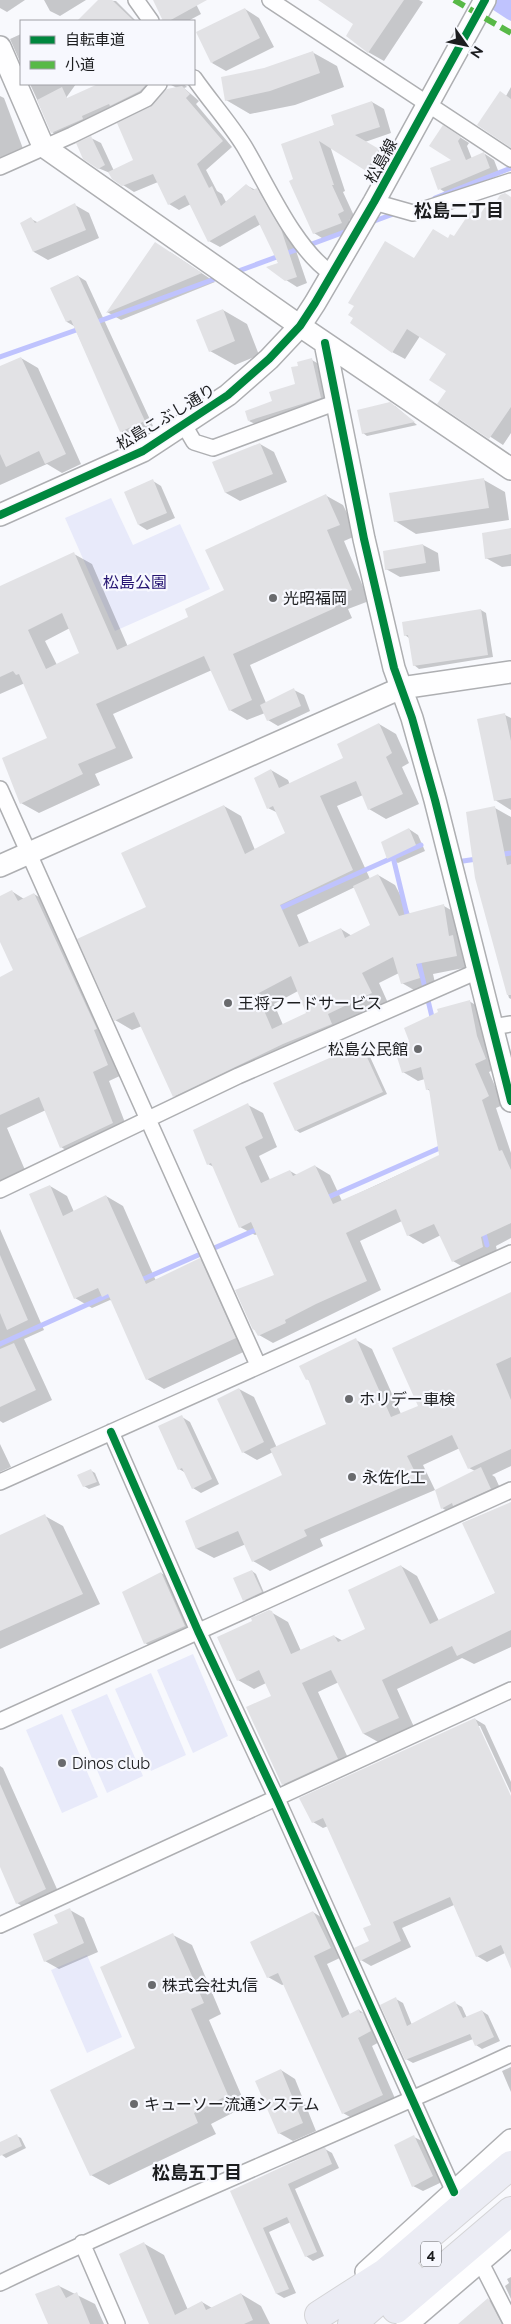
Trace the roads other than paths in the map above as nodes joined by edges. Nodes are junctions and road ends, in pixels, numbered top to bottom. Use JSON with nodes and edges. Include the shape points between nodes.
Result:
{"nodes":[{"id":1,"x":136,"y":0,"type":"edge"},
{"id":2,"x":270,"y":0,"type":"edge"},
{"id":3,"x":484,"y":3,"type":"edge"},
{"id":4,"x":151,"y":20,"type":"edge"},
{"id":5,"x":0,"y":47,"type":"edge"},
{"id":6,"x":195,"y":79,"type":"edge"},
{"id":7,"x":158,"y":85,"type":"edge"},
{"id":8,"x":428,"y":104,"type":"junction"},
{"id":9,"x":43,"y":146,"type":"junction"},
{"id":10,"x":511,"y":159,"type":"edge"},
{"id":11,"x":0,"y":166,"type":"edge"},
{"id":12,"x":511,"y":181,"type":"edge"},
{"id":13,"x":374,"y":202,"type":"junction"},
{"id":14,"x":332,"y":274,"type":"junction"},
{"id":15,"x":300,"y":326,"type":"junction"},
{"id":16,"x":326,"y":343,"type":"junction"},
{"id":17,"x":337,"y":402,"type":"junction"},
{"id":18,"x":184,"y":425,"type":"junction"},
{"id":19,"x":511,"y":469,"type":"edge"},
{"id":20,"x":0,"y":515,"type":"edge"},
{"id":21,"x":511,"y":672,"type":"edge"},
{"id":22,"x":401,"y":688,"type":"junction"},
{"id":23,"x":0,"y":789,"type":"edge"},
{"id":24,"x":29,"y":853,"type":"junction"},
{"id":25,"x":0,"y":866,"type":"edge"},
{"id":26,"x":478,"y":971,"type":"junction"},
{"id":27,"x":502,"y":1026,"type":"edge"},
{"id":28,"x":511,"y":1101,"type":"edge"},
{"id":29,"x":148,"y":1118,"type":"junction"},
{"id":30,"x":0,"y":1190,"type":"edge"},
{"id":31,"x":511,"y":1253,"type":"edge"},
{"id":32,"x":258,"y":1365,"type":"junction"},
{"id":33,"x":111,"y":1432,"type":"junction"},
{"id":34,"x":0,"y":1482,"type":"edge"},
{"id":35,"x":511,"y":1490,"type":"edge"},
{"id":36,"x":198,"y":1631,"type":"junction"},
{"id":37,"x":511,"y":1690,"type":"edge"},
{"id":38,"x":0,"y":1721,"type":"edge"},
{"id":39,"x":277,"y":1799,"type":"junction"},
{"id":40,"x":0,"y":1925,"type":"edge"},
{"id":41,"x":511,"y":2054,"type":"edge"},
{"id":42,"x":412,"y":2100,"type":"junction"},
{"id":43,"x":511,"y":2140,"type":"edge"},
{"id":44,"x":508,"y":2173,"type":"edge"},
{"id":45,"x":454,"y":2192,"type":"junction"},
{"id":46,"x":511,"y":2211,"type":"edge"},
{"id":47,"x":511,"y":2235,"type":"edge"},
{"id":48,"x":82,"y":2243,"type":"junction"},
{"id":49,"x":480,"y":2261,"type":"junction"},
{"id":50,"x":0,"y":2283,"type":"edge"},
{"id":51,"x":313,"y":2320,"type":"edge"},
{"id":52,"x":511,"y":2322,"type":"edge"},
{"id":53,"x":117,"y":2324,"type":"edge"},
{"id":54,"x":352,"y":2324,"type":"edge"},
{"id":55,"x":378,"y":2324,"type":"edge"},
{"id":56,"x":407,"y":2324,"type":"edge"}],
"edges":[{"from":1,"to":4,"type":"street"},
{"from":2,"to":8,"type":"street"},
{"from":3,"to":8,"type":"street","name":"松島線"},
{"from":5,"to":9,"type":"street"},
{"from":6,"to":14,"type":"street","via":[[243,144],[300,241],[318,264]]},
{"from":7,"to":9,"type":"street","via":[[146,99]]},
{"from":8,"to":10,"type":"street"},
{"from":8,"to":13,"type":"street","name":"松島線"},
{"from":9,"to":11,"type":"street"},
{"from":9,"to":15,"type":"street"},
{"from":12,"to":13,"type":"street","via":[[413,213]]},
{"from":13,"to":14,"type":"street","name":"松島線"},
{"from":14,"to":15,"type":"street","name":"松島線"},
{"from":15,"to":16,"type":"street"},
{"from":15,"to":18,"type":"street","name":"松島こぶし通り","via":[[228,395]]},
{"from":16,"to":17,"type":"street"},
{"from":16,"to":19,"type":"street"},
{"from":17,"to":18,"type":"street","via":[[213,448],[194,442]]},
{"from":17,"to":22,"type":"street","via":[[364,539]]},
{"from":18,"to":20,"type":"street","name":"松島こぶし通り","via":[[142,451]]},
{"from":21,"to":22,"type":"street"},
{"from":22,"to":24,"type":"street"},
{"from":22,"to":26,"type":"street","via":[[432,791]]},
{"from":23,"to":24,"type":"street"},
{"from":24,"to":25,"type":"street"},
{"from":24,"to":29,"type":"street"},
{"from":26,"to":27,"type":"street"},
{"from":26,"to":29,"type":"street"},
{"from":27,"to":28,"type":"street"},
{"from":29,"to":30,"type":"street"},
{"from":29,"to":32,"type":"street"},
{"from":31,"to":32,"type":"street"},
{"from":32,"to":33,"type":"street"},
{"from":33,"to":34,"type":"street"},
{"from":33,"to":36,"type":"street"},
{"from":35,"to":36,"type":"street"},
{"from":36,"to":38,"type":"street"},
{"from":36,"to":39,"type":"street"},
{"from":37,"to":39,"type":"street"},
{"from":39,"to":40,"type":"street"},
{"from":39,"to":42,"type":"street"},
{"from":41,"to":42,"type":"street"},
{"from":42,"to":45,"type":"street"},
{"from":42,"to":48,"type":"street"},
{"from":43,"to":45,"type":"street"},
{"from":44,"to":51,"type":"highway","via":[[386,2272]]},
{"from":44,"to":54,"type":"highway","number":"4"},
{"from":45,"to":51,"type":"street"},
{"from":46,"to":55,"type":"highway","number":"4"},
{"from":47,"to":49,"type":"street"},
{"from":48,"to":50,"type":"street"},
{"from":48,"to":53,"type":"street"},
{"from":49,"to":52,"type":"street"},
{"from":49,"to":56,"type":"street"}]}
